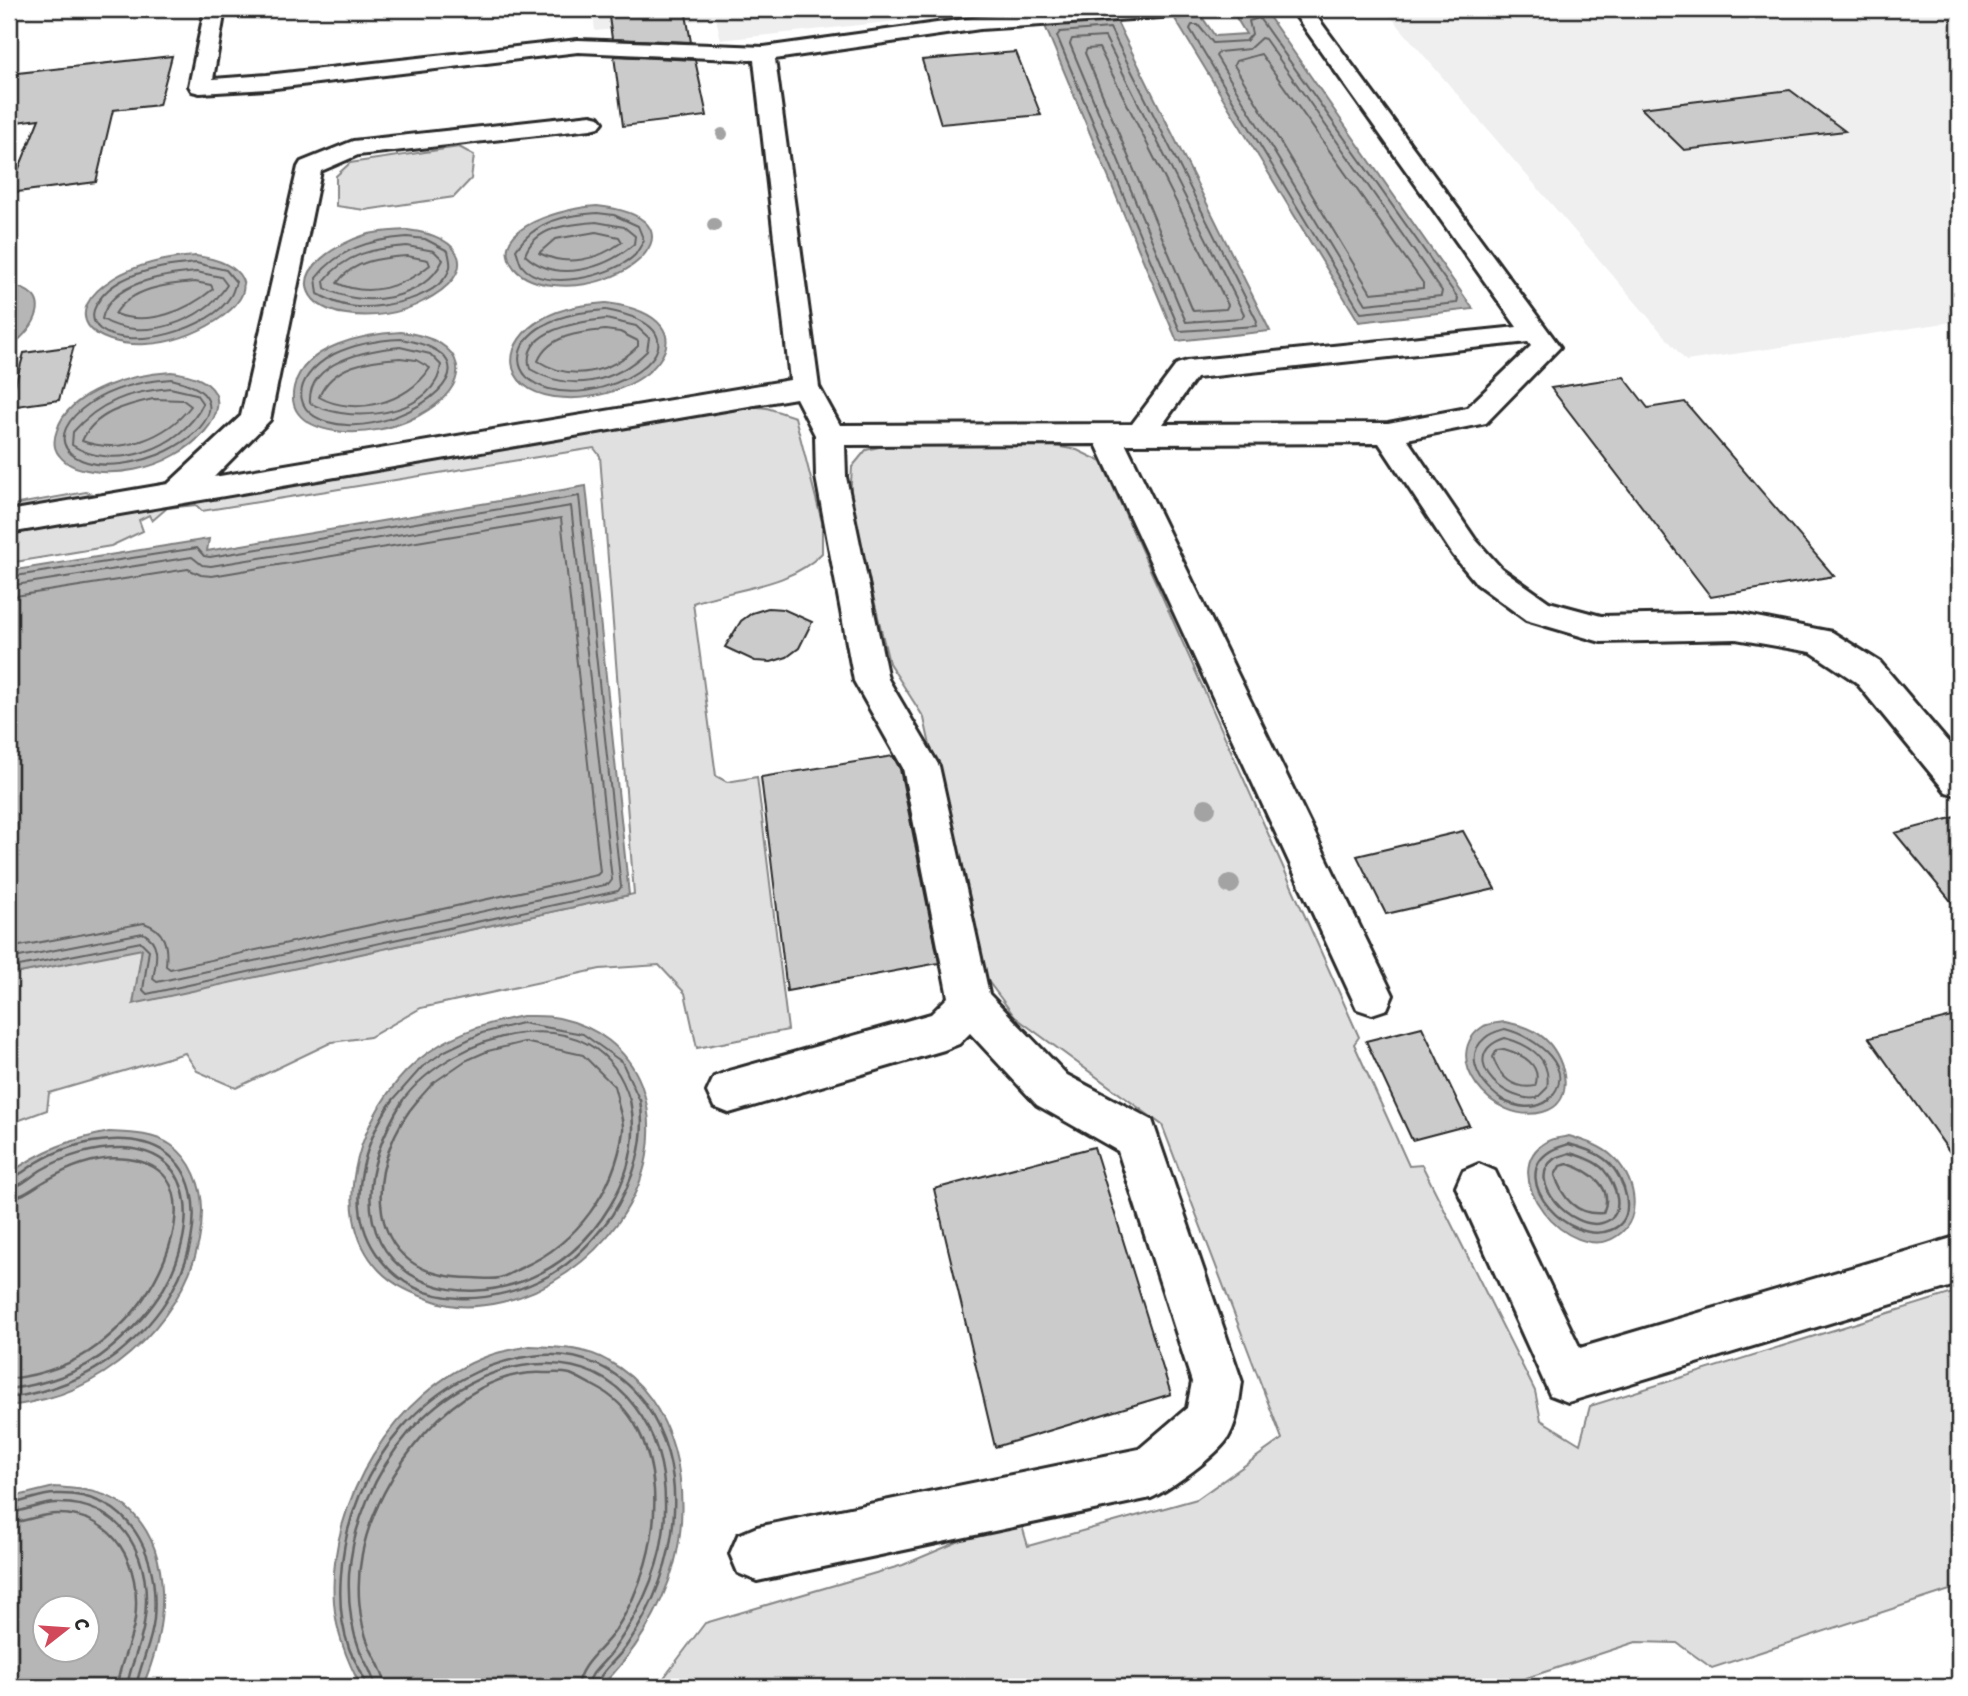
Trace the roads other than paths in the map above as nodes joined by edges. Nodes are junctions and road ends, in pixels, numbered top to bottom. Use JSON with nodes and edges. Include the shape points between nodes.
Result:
{"nodes":[{"id":1,"x":215,"y":9,"type":"edge"},
{"id":2,"x":1191,"y":9,"type":"edge"},
{"id":3,"x":1301,"y":9,"type":"edge"},
{"id":4,"x":764,"y":54,"type":"junction"},
{"id":5,"x":591,"y":122,"type":"dead end"},
{"id":6,"x":1536,"y":332,"type":"junction"},
{"id":7,"x":804,"y":387,"type":"junction"},
{"id":8,"x":1388,"y":433,"type":"junction"},
{"id":9,"x":1123,"y":434,"type":"junction"},
{"id":10,"x":830,"y":435,"type":"junction"},
{"id":11,"x":179,"y":492,"type":"junction"},
{"id":12,"x":9,"y":522,"type":"edge"},
{"id":13,"x":1959,"y":781,"type":"edge"},
{"id":14,"x":1372,"y":995,"type":"dead end"},
{"id":15,"x":970,"y":1004,"type":"junction"},
{"id":16,"x":729,"y":1092,"type":"dead end"},
{"id":17,"x":1479,"y":1187,"type":"dead end"},
{"id":18,"x":1959,"y":1261,"type":"edge"},
{"id":19,"x":757,"y":1554,"type":"dead end"}],
"edges":[{"from":1,"to":4,"type":"lane","via":[[200,86],[578,46]]},
{"from":2,"to":4,"type":"lane","via":[[979,23]]},
{"from":3,"to":6,"type":"lane"},
{"from":4,"to":7,"type":"lane"},
{"from":5,"to":11,"type":"lane","via":[[354,148],[310,167],[255,420]]},
{"from":6,"to":8,"type":"lane","via":[[1546,347],[1476,416]]},
{"from":6,"to":9,"type":"lane","via":[[1187,370]]},
{"from":7,"to":10,"type":"lane"},
{"from":7,"to":11,"type":"lane"},
{"from":8,"to":9,"type":"lane"},
{"from":8,"to":13,"type":"lane","via":[[1464,547],[1489,576],[1538,611],[1601,629],[1736,626],[1819,641],[1868,672]]},
{"from":9,"to":10,"type":"lane"},
{"from":9,"to":14,"type":"lane"},
{"from":10,"to":15,"type":"lane","via":[[831,477],[871,681],[921,765]]},
{"from":11,"to":12,"type":"lane"},
{"from":15,"to":16,"type":"lane","via":[[944,1030]]},
{"from":15,"to":19,"type":"lane","via":[[1052,1090],[1136,1136],[1216,1382],[1210,1422],[1152,1472]]},
{"from":17,"to":18,"type":"lane","via":[[1568,1377]]}]}
